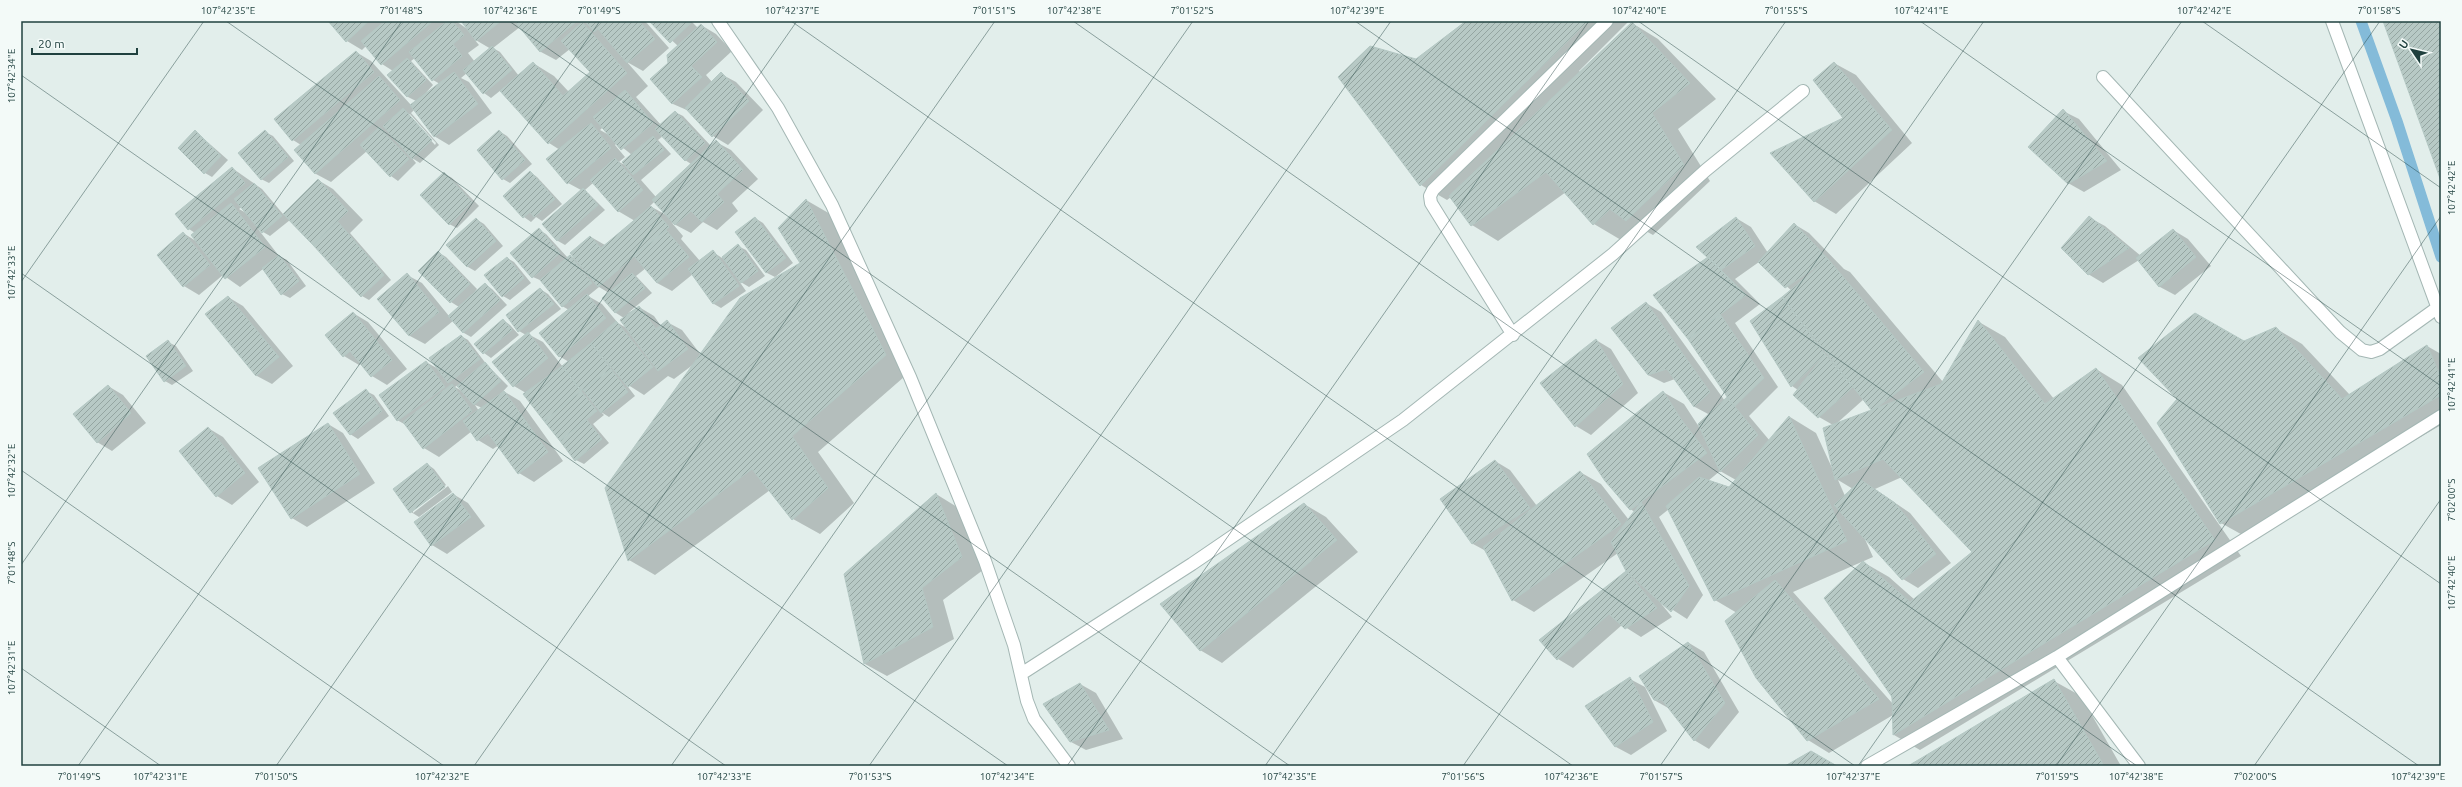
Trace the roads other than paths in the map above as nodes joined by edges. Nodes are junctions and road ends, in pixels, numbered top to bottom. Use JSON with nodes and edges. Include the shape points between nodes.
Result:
{"nodes":[{"id":1,"x":718,"y":21,"type":"edge"},
{"id":2,"x":1607,"y":21,"type":"edge"},
{"id":3,"x":2332,"y":21,"type":"edge"},
{"id":4,"x":2103,"y":77,"type":"dead end"},
{"id":5,"x":1803,"y":91,"type":"dead end"},
{"id":6,"x":2439,"y":313,"type":"edge"},
{"id":7,"x":1513,"y":335,"type":"junction"},
{"id":8,"x":2441,"y":416,"type":"edge"},
{"id":9,"x":2057,"y":657,"type":"junction"},
{"id":10,"x":1021,"y":674,"type":"junction"},
{"id":11,"x":1069,"y":766,"type":"edge"},
{"id":12,"x":1867,"y":766,"type":"edge"},
{"id":13,"x":2139,"y":766,"type":"edge"}],
"edges":[{"from":1,"to":10,"type":"street","via":[[778,108],[832,205],[880,308],[985,561],[1014,645]]},
{"from":2,"to":7,"type":"street","via":[[1433,190],[1430,196],[1431,203]]},
{"from":3,"to":6,"type":"street"},
{"from":4,"to":6,"type":"street","via":[[2310,301],[2356,346],[2371,352],[2380,349]]},
{"from":5,"to":7,"type":"street","via":[[1706,170],[1613,254]]},
{"from":7,"to":10,"type":"street","via":[[1383,433],[1192,564]]},
{"from":8,"to":9,"type":"street"},
{"from":9,"to":12,"type":"street"},
{"from":9,"to":13,"type":"street"},
{"from":10,"to":11,"type":"street","via":[[1034,719]]}]}
